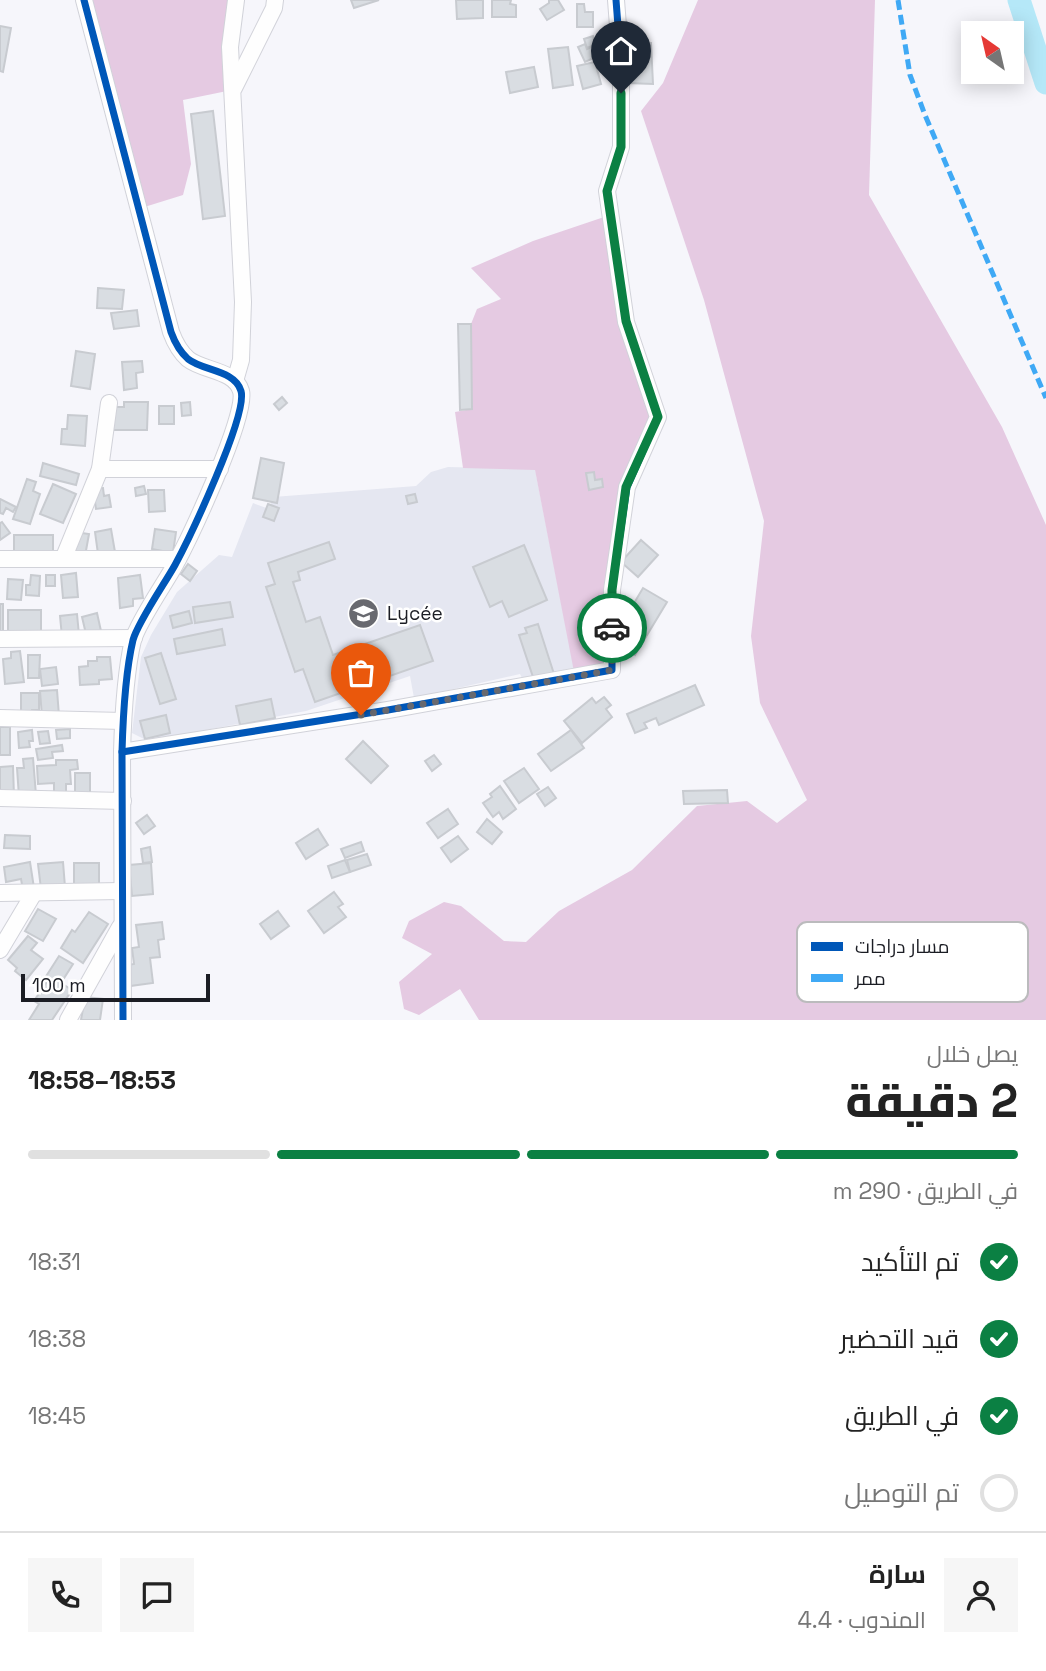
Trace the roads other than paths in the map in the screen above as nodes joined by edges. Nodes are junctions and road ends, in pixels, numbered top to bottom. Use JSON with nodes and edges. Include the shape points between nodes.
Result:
{"nodes":[{"id":1,"x":84,"y":0,"type":"edge"},
{"id":2,"x":236,"y":0,"type":"edge"},
{"id":3,"x":275,"y":0,"type":"edge"},
{"id":4,"x":616,"y":0,"type":"edge"},
{"id":5,"x":232,"y":90,"type":"junction"},
{"id":6,"x":235,"y":381,"type":"junction"},
{"id":7,"x":109,"y":402,"type":"dead end"},
{"id":8,"x":100,"y":469,"type":"junction"},
{"id":9,"x":220,"y":469,"type":"junction"},
{"id":10,"x":64,"y":557,"type":"junction"},
{"id":11,"x":0,"y":559,"type":"edge"},
{"id":12,"x":178,"y":559,"type":"junction"},
{"id":13,"x":134,"y":638,"type":"junction"},
{"id":14,"x":0,"y":639,"type":"edge"},
{"id":15,"x":0,"y":718,"type":"edge"},
{"id":16,"x":123,"y":721,"type":"junction"},
{"id":17,"x":122,"y":752,"type":"junction"},
{"id":18,"x":0,"y":798,"type":"edge"},
{"id":19,"x":123,"y":801,"type":"junction"},
{"id":20,"x":121,"y":891,"type":"junction"},
{"id":21,"x":0,"y":893,"type":"edge"},
{"id":22,"x":34,"y":893,"type":"junction"},
{"id":23,"x":121,"y":925,"type":"junction"},
{"id":24,"x":0,"y":950,"type":"edge"},
{"id":25,"x":68,"y":1020,"type":"edge"},
{"id":26,"x":123,"y":1020,"type":"edge"}],
"edges":[{"from":1,"to":6,"type":"street","via":[[178,350]]},
{"from":2,"to":5,"type":"street","via":[[230,47]]},
{"from":3,"to":5,"type":"street"},
{"from":4,"to":17,"type":"street","via":[[621,147],[607,191],[626,321],[658,417],[626,487],[612,590],[612,670]]},
{"from":5,"to":6,"type":"street","via":[[243,302],[241,360]]},
{"from":6,"to":9,"type":"street","via":[[242,404]]},
{"from":7,"to":8,"type":"street"},
{"from":8,"to":9,"type":"street"},
{"from":8,"to":10,"type":"street"},
{"from":9,"to":12,"type":"street"},
{"from":10,"to":11,"type":"street"},
{"from":10,"to":12,"type":"street"},
{"from":12,"to":13,"type":"street"},
{"from":13,"to":14,"type":"street"},
{"from":13,"to":16,"type":"street"},
{"from":15,"to":16,"type":"street"},
{"from":16,"to":17,"type":"street"},
{"from":17,"to":19,"type":"street"},
{"from":18,"to":19,"type":"street"},
{"from":19,"to":20,"type":"street"},
{"from":20,"to":22,"type":"street"},
{"from":20,"to":23,"type":"street"},
{"from":21,"to":22,"type":"street"},
{"from":22,"to":24,"type":"street"},
{"from":23,"to":25,"type":"street"},
{"from":23,"to":26,"type":"street"}]}
